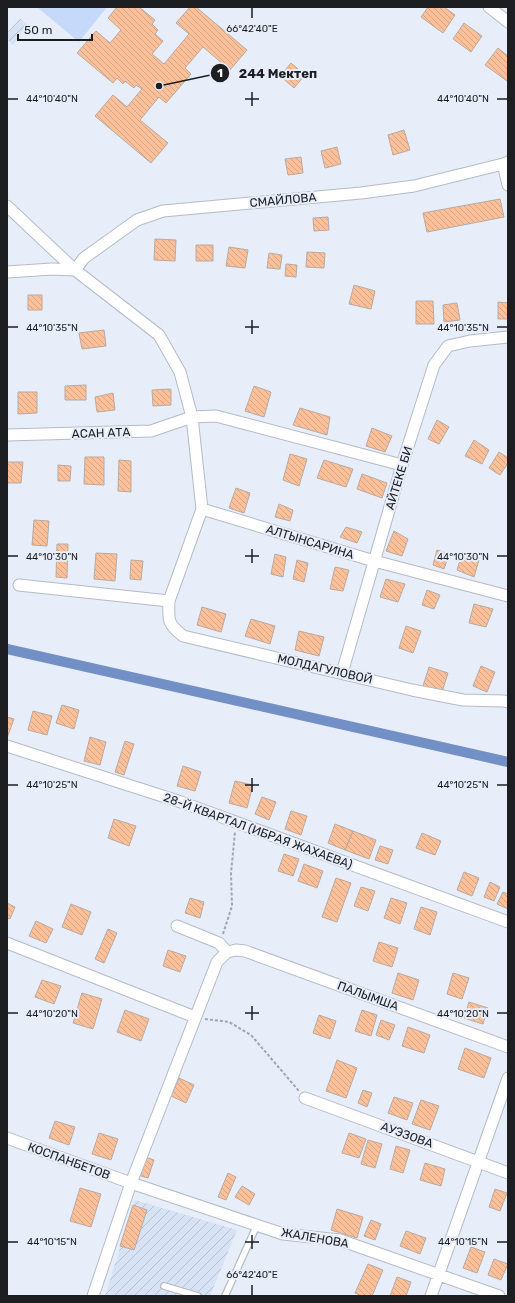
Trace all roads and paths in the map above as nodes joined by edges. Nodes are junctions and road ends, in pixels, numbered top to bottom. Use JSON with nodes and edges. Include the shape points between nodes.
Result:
{"nodes":[{"id":1,"x":489,"y":7,"type":"edge"},
{"id":2,"x":508,"y":22,"type":"edge"},
{"id":3,"x":506,"y":163,"type":"edge"},
{"id":4,"x":508,"y":185,"type":"edge"},
{"id":5,"x":7,"y":206,"type":"edge"},
{"id":6,"x":75,"y":270,"type":"junction"},
{"id":7,"x":7,"y":272,"type":"edge"},
{"id":8,"x":508,"y":338,"type":"edge"},
{"id":9,"x":192,"y":417,"type":"junction"},
{"id":10,"x":7,"y":435,"type":"edge"},
{"id":11,"x":402,"y":464,"type":"junction"},
{"id":12,"x":202,"y":509,"type":"junction"},
{"id":13,"x":374,"y":561,"type":"junction"},
{"id":14,"x":19,"y":585,"type":"dead end"},
{"id":15,"x":508,"y":596,"type":"edge"},
{"id":16,"x":169,"y":601,"type":"junction"},
{"id":17,"x":342,"y":673,"type":"junction"},
{"id":18,"x":508,"y":702,"type":"edge"},
{"id":19,"x":7,"y":746,"type":"edge"},
{"id":20,"x":236,"y":822,"type":"junction"},
{"id":21,"x":508,"y":922,"type":"edge"},
{"id":22,"x":177,"y":926,"type":"dead end"},
{"id":23,"x":7,"y":943,"type":"edge"},
{"id":24,"x":219,"y":943,"type":"junction"},
{"id":25,"x":227,"y":952,"type":"junction"},
{"id":26,"x":196,"y":1017,"type":"junction"},
{"id":27,"x":508,"y":1047,"type":"edge"},
{"id":28,"x":508,"y":1078,"type":"edge"},
{"id":29,"x":305,"y":1098,"type":"joint"},
{"id":30,"x":7,"y":1138,"type":"edge"},
{"id":31,"x":478,"y":1162,"type":"junction"},
{"id":32,"x":508,"y":1173,"type":"edge"},
{"id":33,"x":131,"y":1183,"type":"junction"},
{"id":34,"x":257,"y":1225,"type":"junction"},
{"id":35,"x":438,"y":1274,"type":"junction"},
{"id":36,"x":164,"y":1286,"type":"dead end"},
{"id":37,"x":93,"y":1296,"type":"edge"},
{"id":38,"x":198,"y":1296,"type":"edge"},
{"id":39,"x":225,"y":1296,"type":"edge"},
{"id":40,"x":430,"y":1296,"type":"edge"},
{"id":41,"x":499,"y":1296,"type":"edge"}],
"edges":[{"from":1,"to":2,"type":"street"},
{"from":3,"to":4,"type":"street"},
{"from":3,"to":6,"type":"street","name":"СМАЙЛОВА","via":[[414,186],[163,211],[137,220],[84,258]]},
{"from":5,"to":6,"type":"street"},
{"from":6,"to":7,"type":"street"},
{"from":6,"to":9,"type":"street","via":[[159,335],[180,372]]},
{"from":8,"to":11,"type":"street","name":"АЙТЕКЕ БИ","via":[[470,341],[448,346],[434,365]]},
{"from":9,"to":10,"type":"street","name":"АСАН АТА","via":[[151,431]]},
{"from":9,"to":11,"type":"street","via":[[216,416]]},
{"from":9,"to":12,"type":"street"},
{"from":11,"to":13,"type":"street","name":"АЙТЕКЕ БИ"},
{"from":12,"to":13,"type":"street","name":"АЛТЫНСАРИНА"},
{"from":12,"to":16,"type":"street","name":"МОЛДАГУЛОВОЙ"},
{"from":13,"to":15,"type":"street","name":"АЛТЫНСАРИНА"},
{"from":13,"to":17,"type":"street","name":"АЙТЕКЕ БИ"},
{"from":14,"to":16,"type":"street"},
{"from":16,"to":17,"type":"street","name":"МОЛДАГУЛОВОЙ","via":[[168,616],[172,627],[184,636]]},
{"from":17,"to":18,"type":"street","name":"МОЛДАГУЛОВОЙ","via":[[463,700]]},
{"from":19,"to":20,"type":"street","name":"28-Й КВАРТАЛ (ИБРАЯ ЖАХАЕВА)"},
{"from":20,"to":21,"type":"street","name":"28-Й КВАРТАЛ (ИБРАЯ ЖАХАЕВА)"},
{"from":20,"to":24,"type":"path","via":[[231,873],[232,906]]},
{"from":22,"to":24,"type":"street"},
{"from":23,"to":26,"type":"street"},
{"from":24,"to":25,"type":"street"},
{"from":25,"to":26,"type":"street","via":[[217,962]]},
{"from":25,"to":27,"type":"street","name":"ПАЛЫМША","via":[[245,951]]},
{"from":26,"to":29,"type":"path","via":[[229,1022],[251,1035]]},
{"from":26,"to":33,"type":"street"},
{"from":28,"to":31,"type":"street"},
{"from":29,"to":31,"type":"street","name":"АУЭЗОВА"},
{"from":30,"to":33,"type":"street","name":"КОСПАНБЕТОВ"},
{"from":31,"to":32,"type":"street","name":"АУЭЗОВА"},
{"from":31,"to":35,"type":"street"},
{"from":33,"to":34,"type":"street","name":"ЖАЛЕНОВА"},
{"from":33,"to":37,"type":"street"},
{"from":34,"to":35,"type":"street","name":"ЖАЛЕНОВА","via":[[283,1234],[340,1240]]},
{"from":34,"to":39,"type":"lane"},
{"from":35,"to":40,"type":"street"},
{"from":35,"to":41,"type":"street","name":"ЖАЛЕНОВА"},
{"from":36,"to":38,"type":"lane"}]}
